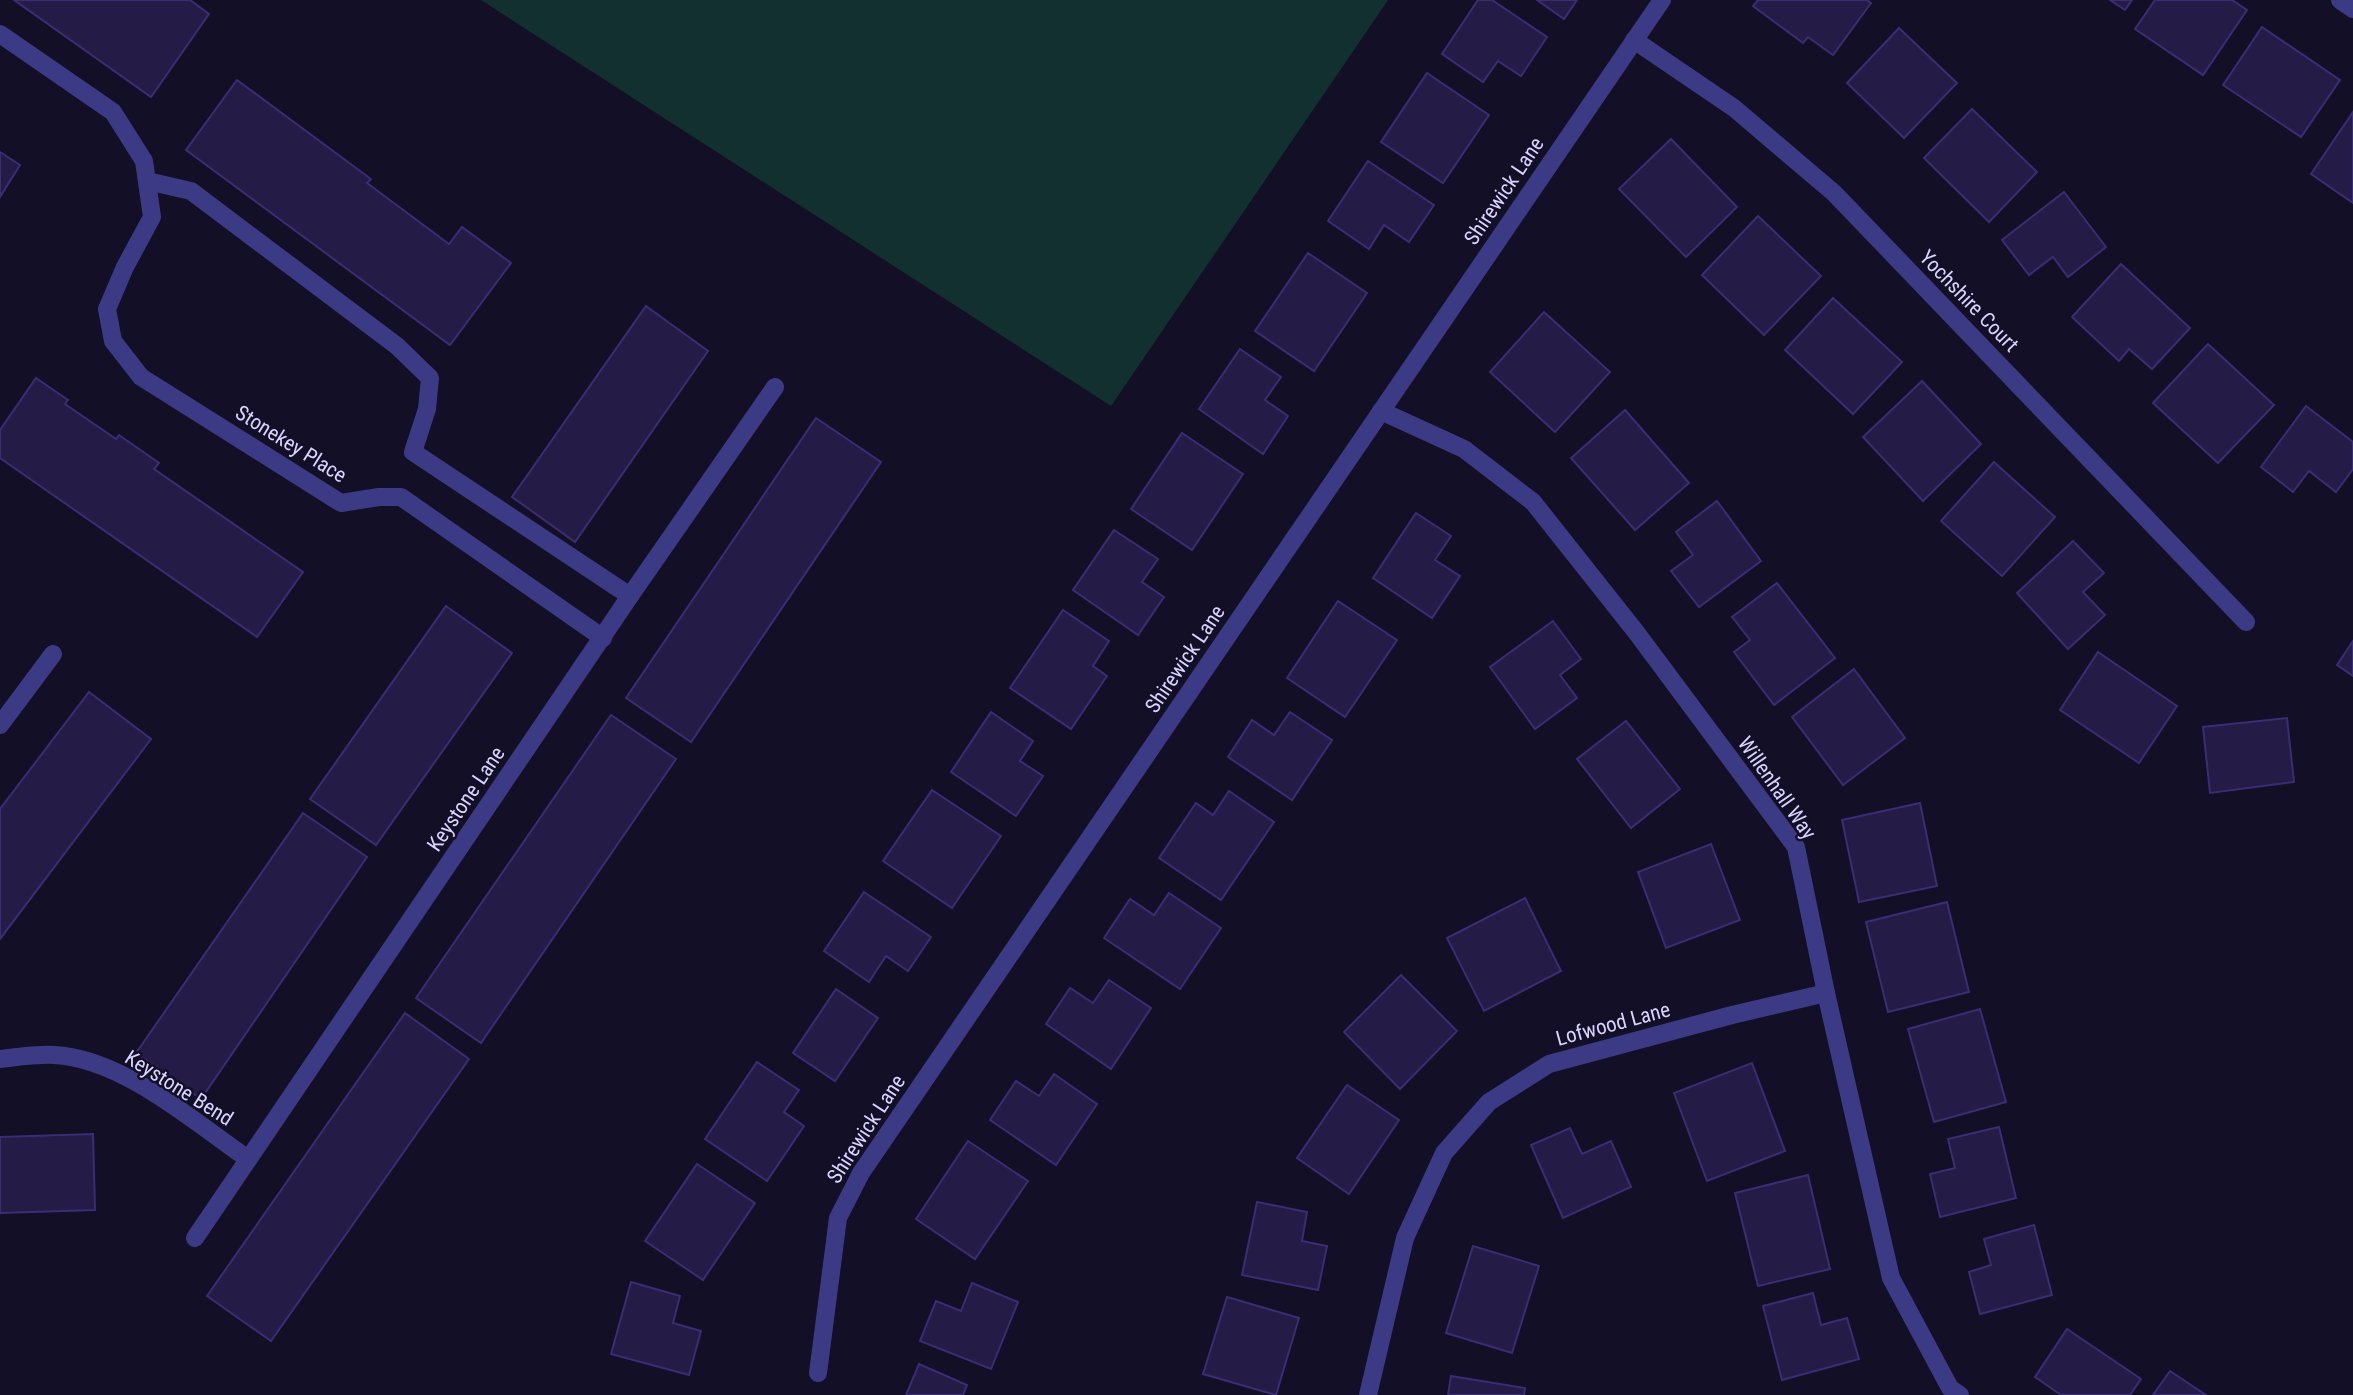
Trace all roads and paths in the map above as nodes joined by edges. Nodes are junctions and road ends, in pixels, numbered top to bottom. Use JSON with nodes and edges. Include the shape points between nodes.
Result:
{"nodes":[{"id":1,"x":1662,"y":0,"type":"edge"},
{"id":2,"x":2340,"y":0,"type":"edge"},
{"id":3,"x":2353,"y":9,"type":"edge"},
{"id":4,"x":0,"y":34,"type":"edge"},
{"id":5,"x":1634,"y":40,"type":"junction"},
{"id":6,"x":147,"y":181,"type":"junction"},
{"id":7,"x":775,"y":387,"type":"dead end"},
{"id":8,"x":1381,"y":411,"type":"junction"},
{"id":9,"x":630,"y":596,"type":"junction"},
{"id":10,"x":2246,"y":622,"type":"dead end"},
{"id":11,"x":603,"y":638,"type":"junction"},
{"id":12,"x":54,"y":654,"type":"dead end"},
{"id":13,"x":0,"y":725,"type":"edge"},
{"id":14,"x":1826,"y":993,"type":"junction"},
{"id":15,"x":0,"y":1059,"type":"edge"},
{"id":16,"x":248,"y":1159,"type":"junction"},
{"id":17,"x":195,"y":1238,"type":"dead end"},
{"id":18,"x":818,"y":1373,"type":"dead end"},
{"id":19,"x":1368,"y":1395,"type":"edge"},
{"id":20,"x":1960,"y":1395,"type":"edge"}],
"edges":[{"from":1,"to":5,"type":"street","name":"Shirewick Lane"},
{"from":2,"to":3,"type":"street"},
{"from":4,"to":6,"type":"street","name":"Stonekey Place","via":[[113,112],[144,161]]},
{"from":5,"to":8,"type":"street","name":"Shirewick Lane"},
{"from":5,"to":10,"type":"street","name":"Yochshire Court","via":[[1734,108],[1834,193]]},
{"from":6,"to":9,"type":"street","via":[[191,191],[397,346],[430,378],[427,409],[413,452]]},
{"from":6,"to":11,"type":"street","name":"Stonekey Place","via":[[152,218],[107,309],[113,341],[141,377],[341,503],[401,497]]},
{"from":7,"to":9,"type":"street","name":"Keystone Lane"},
{"from":8,"to":14,"type":"street","name":"Willenhall Way","via":[[1464,449],[1533,502],[1636,632],[1796,847]]},
{"from":8,"to":18,"type":"street","name":"Shirewick Lane","via":[[861,1172],[838,1218]]},
{"from":9,"to":11,"type":"street","name":"Keystone Lane"},
{"from":11,"to":16,"type":"street","name":"Keystone Lane"},
{"from":12,"to":13,"type":"street"},
{"from":14,"to":19,"type":"street","name":"Lofwood Lane","via":[[1549,1064],[1489,1102],[1444,1153],[1405,1238]]},
{"from":14,"to":20,"type":"street","name":"Willenhall Way","via":[[1891,1278],[1950,1388]]},
{"from":15,"to":16,"type":"street","name":"Keystone Bend","via":[[55,1055],[90,1062],[130,1078]]},
{"from":16,"to":17,"type":"street","name":"Keystone Lane"}]}
